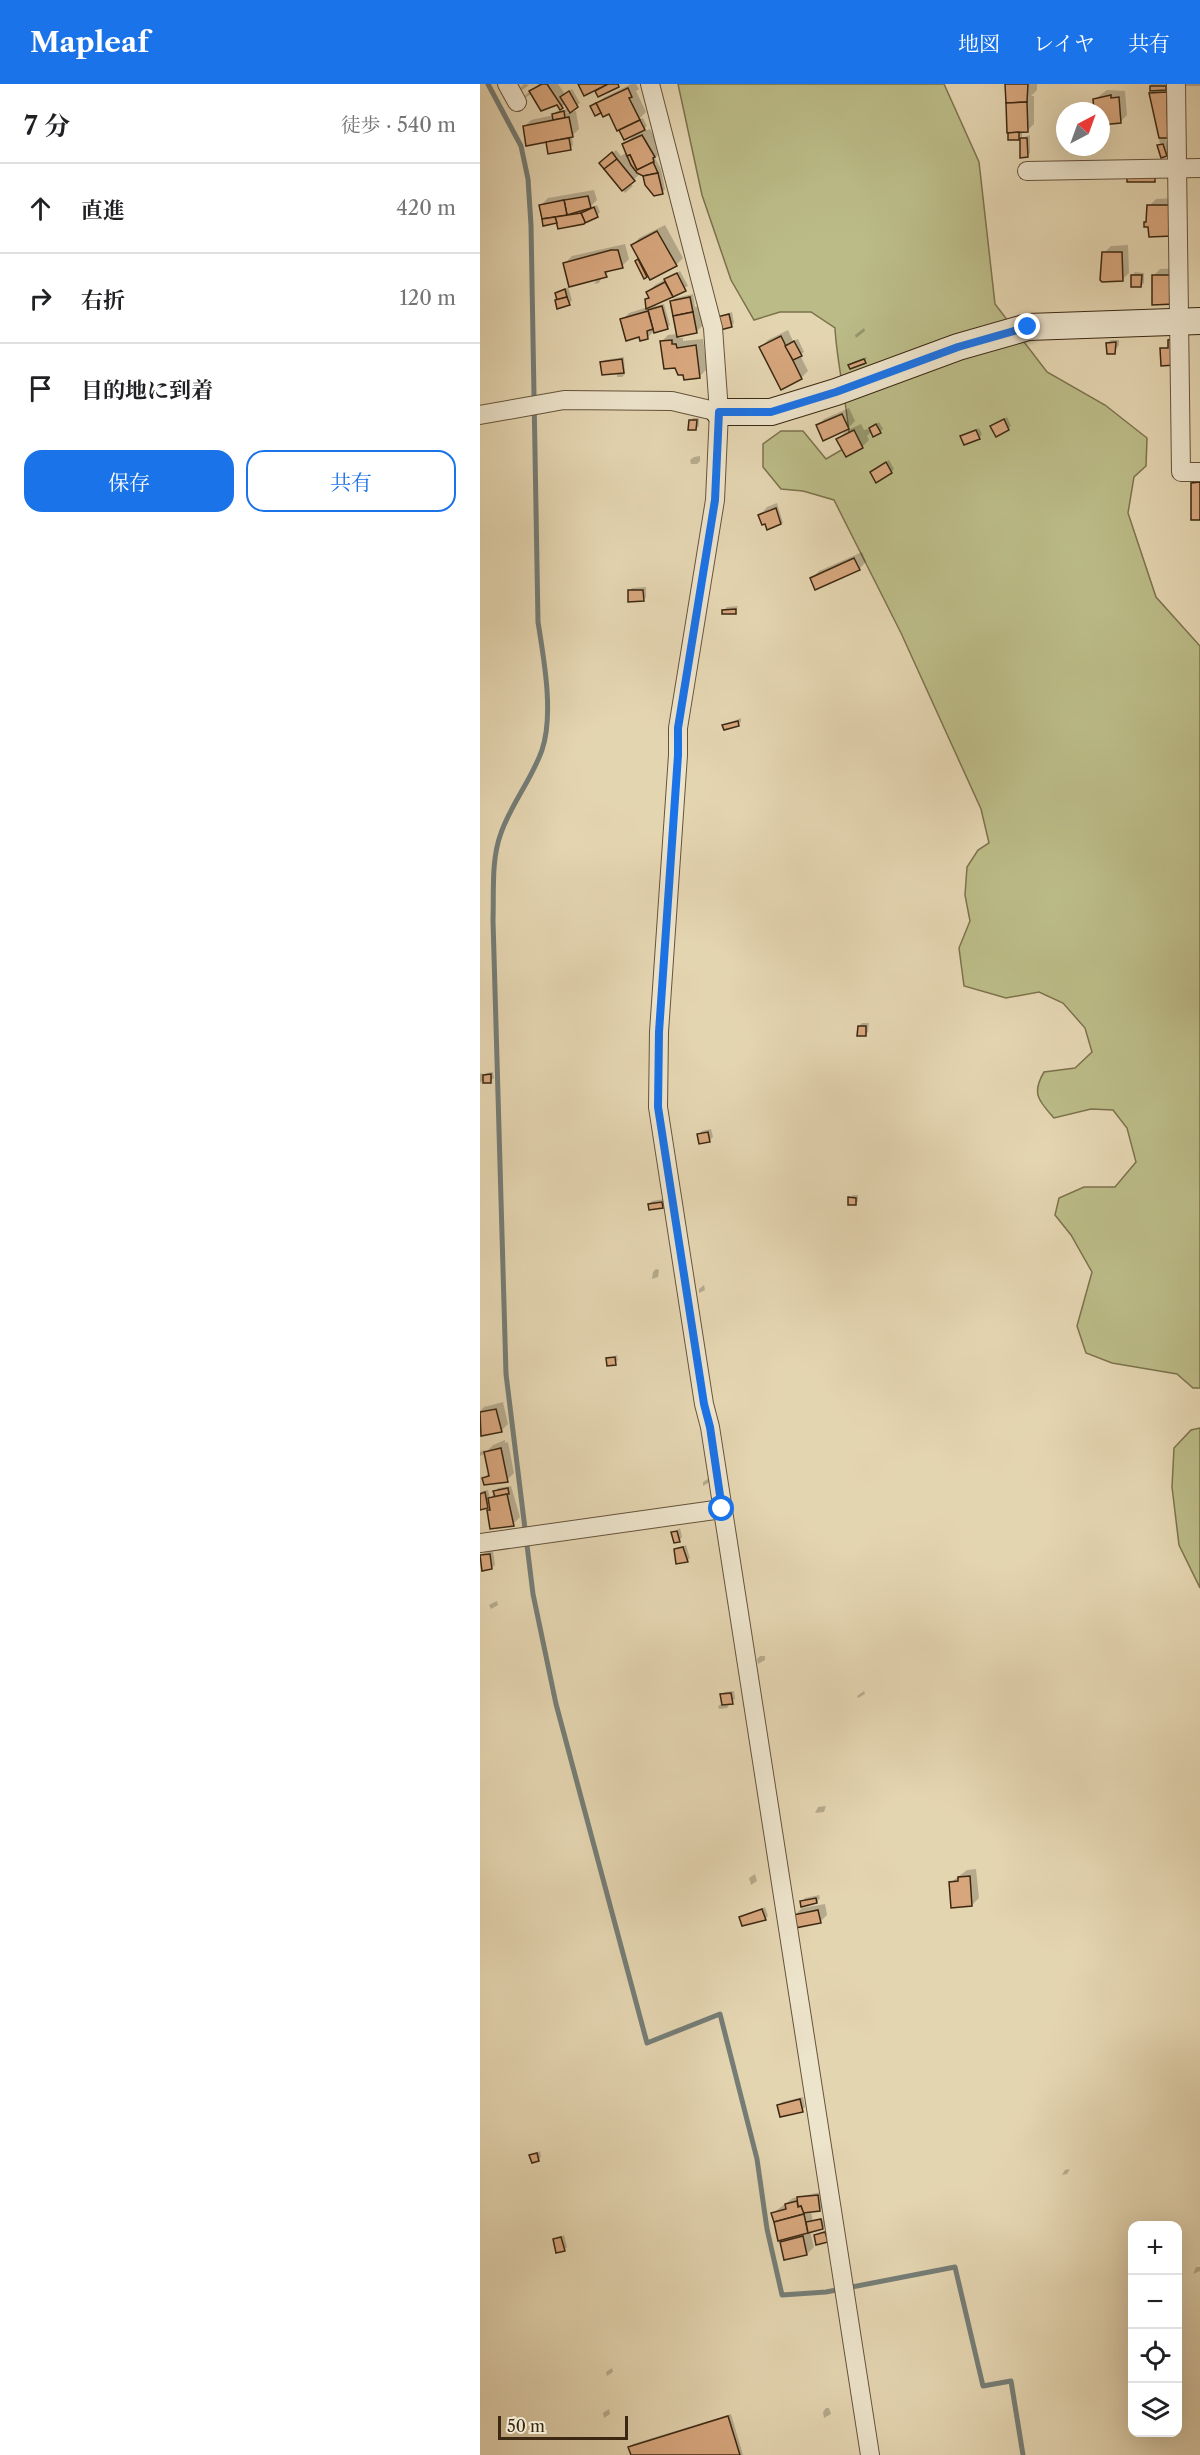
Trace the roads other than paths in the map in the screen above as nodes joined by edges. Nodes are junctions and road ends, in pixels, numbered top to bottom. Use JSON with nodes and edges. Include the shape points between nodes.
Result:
{"nodes":[{"id":1,"x":507,"y":84,"type":"edge"},
{"id":2,"x":650,"y":84,"type":"edge"},
{"id":3,"x":1176,"y":84,"type":"edge"},
{"id":4,"x":517,"y":102,"type":"dead end"},
{"id":5,"x":1200,"y":168,"type":"edge"},
{"id":6,"x":1177,"y":169,"type":"junction"},
{"id":7,"x":1028,"y":171,"type":"dead end"},
{"id":8,"x":1190,"y":321,"type":"edge"},
{"id":9,"x":719,"y":412,"type":"junction"},
{"id":10,"x":480,"y":415,"type":"edge"},
{"id":11,"x":1200,"y":472,"type":"edge"},
{"id":12,"x":722,"y":1509,"type":"junction"},
{"id":13,"x":480,"y":1543,"type":"edge"},
{"id":14,"x":870,"y":2455,"type":"edge"}],
"edges":[{"from":1,"to":4,"type":"street"},
{"from":2,"to":9,"type":"street","via":[[712,328]]},
{"from":3,"to":6,"type":"street"},
{"from":5,"to":6,"type":"street"},
{"from":6,"to":7,"type":"street"},
{"from":6,"to":8,"type":"street"},
{"from":8,"to":9,"type":"street","via":[[1028,327],[771,412]]},
{"from":8,"to":11,"type":"street","via":[[1181,472]]},
{"from":9,"to":10,"type":"street","via":[[672,401],[564,400]]},
{"from":9,"to":12,"type":"street","via":[[715,500],[678,728],[658,1107]]},
{"from":12,"to":13,"type":"street"},
{"from":12,"to":14,"type":"street"}]}
